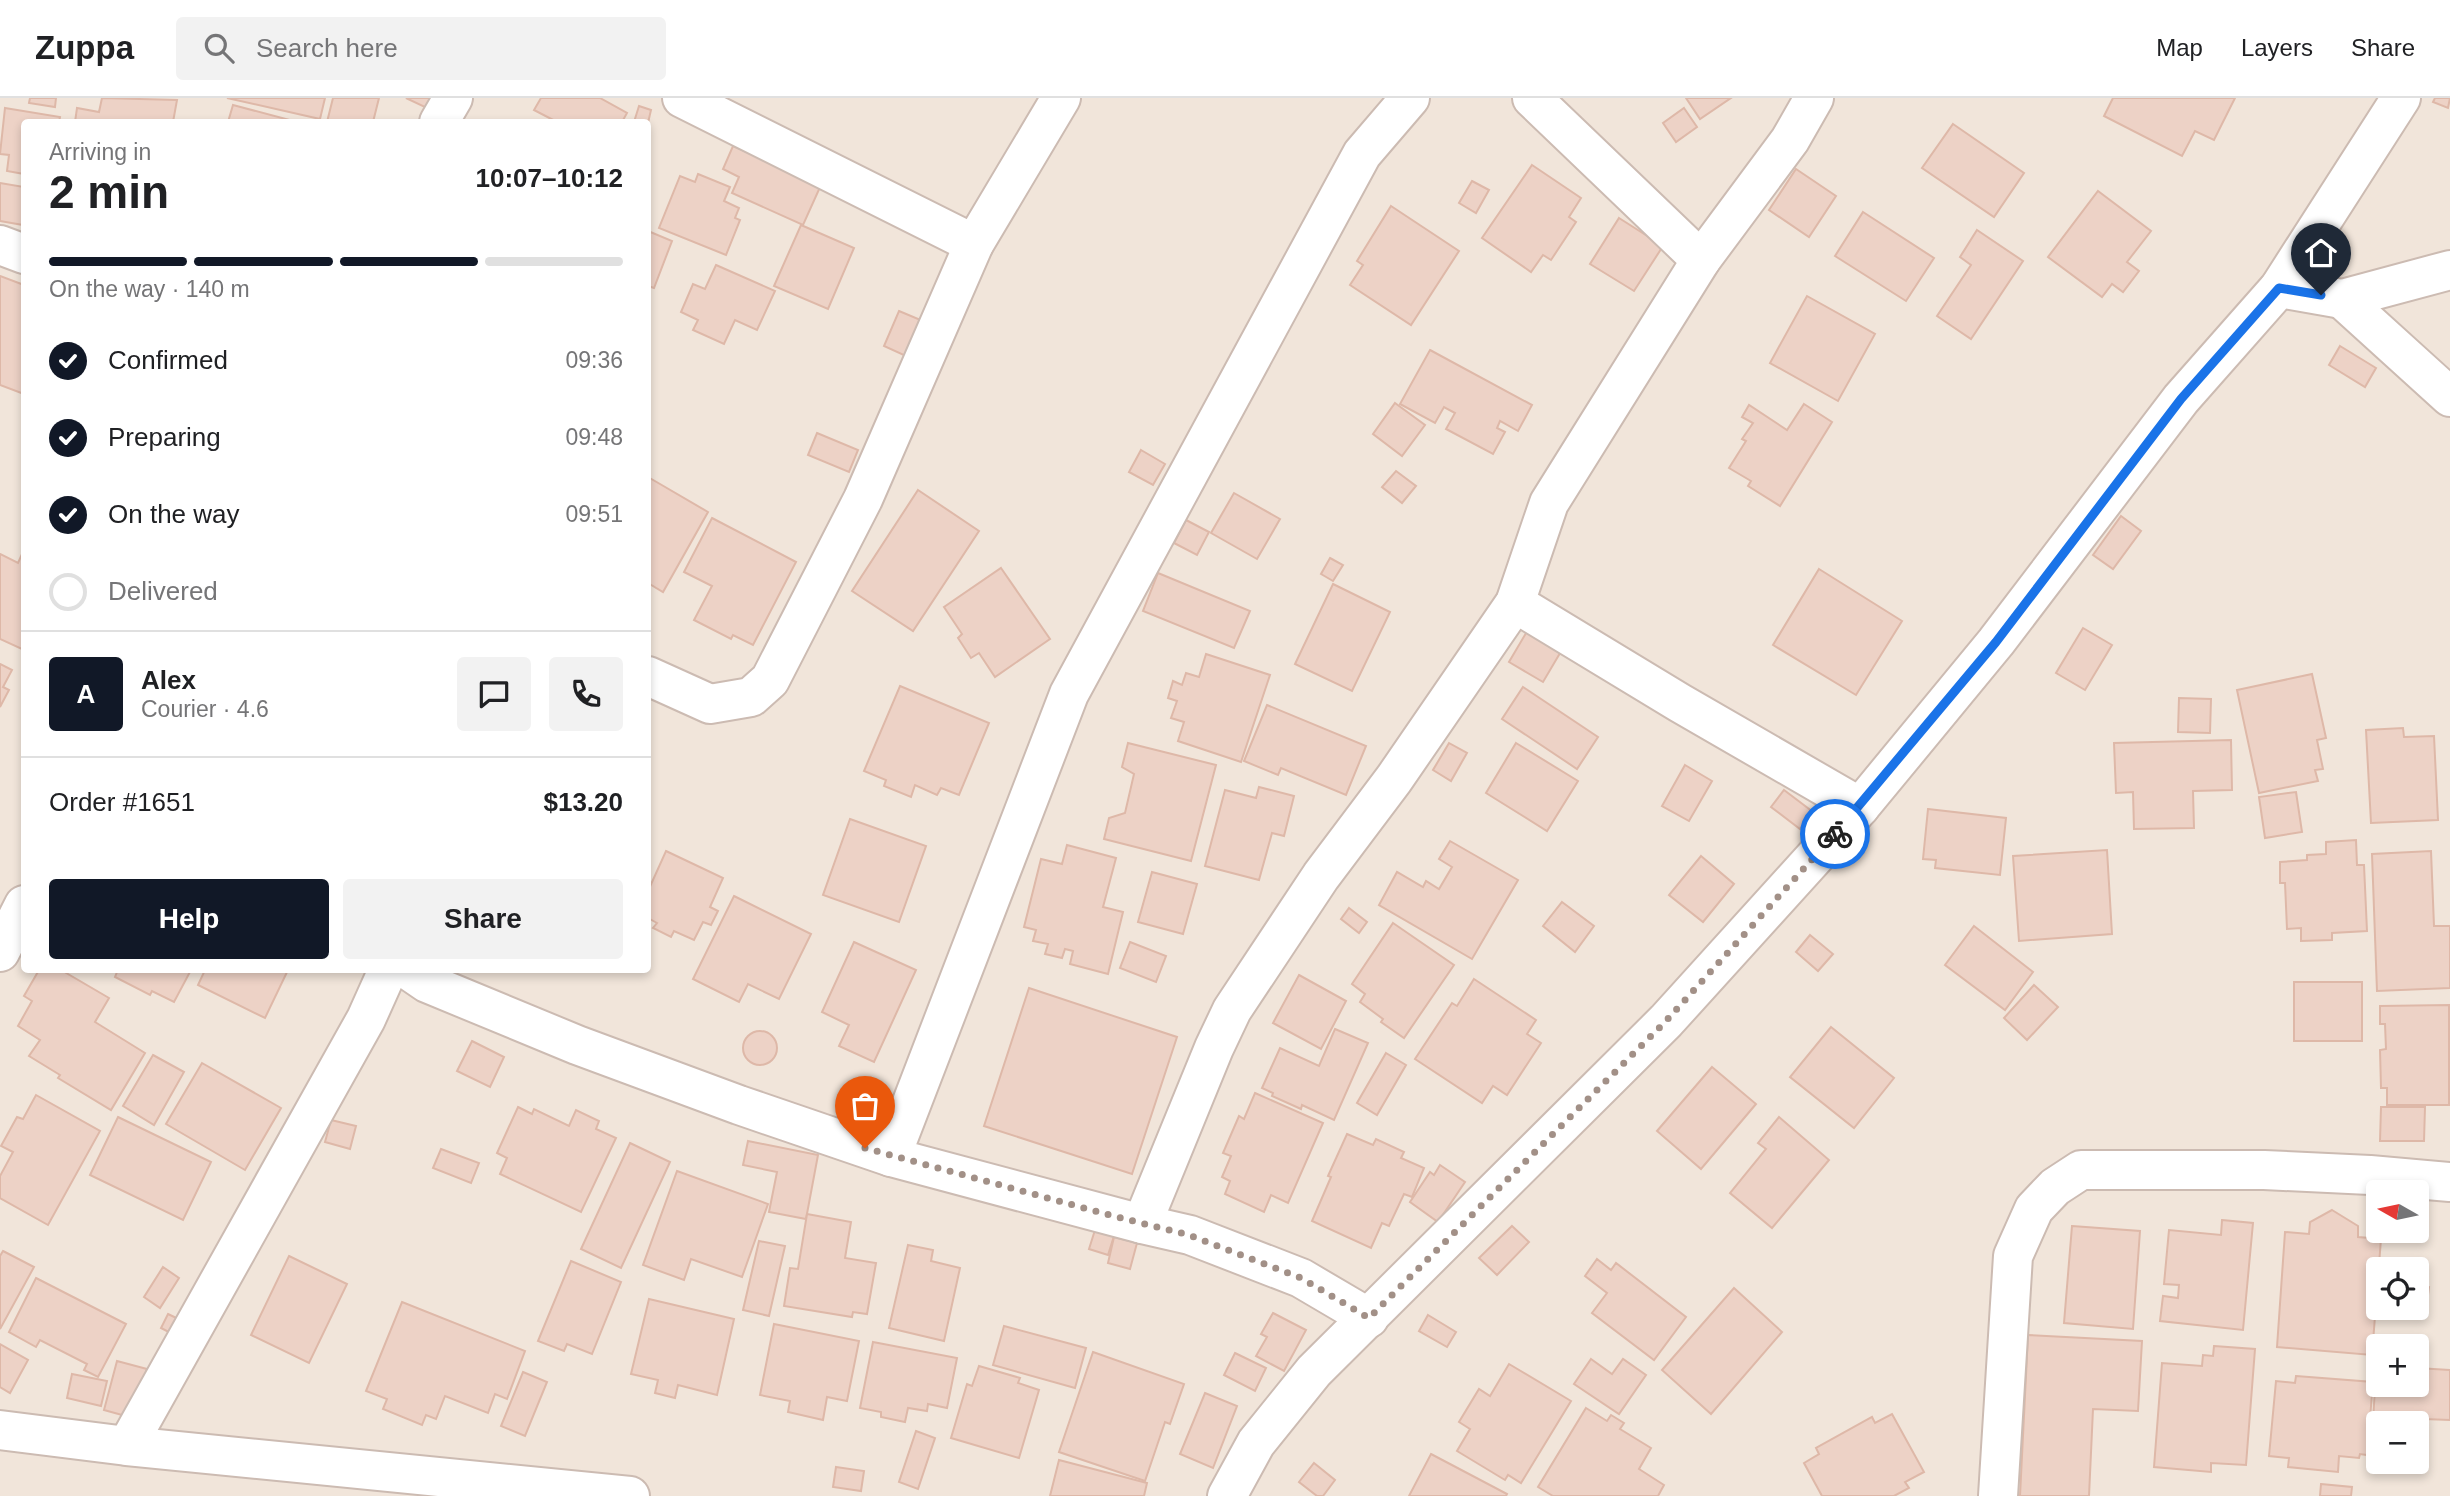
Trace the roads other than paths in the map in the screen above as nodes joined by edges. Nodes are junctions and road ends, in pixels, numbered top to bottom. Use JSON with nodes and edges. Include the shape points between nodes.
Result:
{"nodes":[{"id":1,"x":453,"y":98,"type":"edge"},
{"id":2,"x":681,"y":98,"type":"edge"},
{"id":3,"x":1061,"y":98,"type":"edge"},
{"id":4,"x":1410,"y":98,"type":"edge"},
{"id":5,"x":1532,"y":98,"type":"edge"},
{"id":6,"x":1814,"y":98,"type":"edge"},
{"id":7,"x":2400,"y":98,"type":"edge"},
{"id":8,"x":441,"y":119,"type":"edge"},
{"id":9,"x":974,"y":244,"type":"junction"},
{"id":10,"x":0,"y":245,"type":"edge"},
{"id":11,"x":21,"y":253,"type":"edge"},
{"id":12,"x":1701,"y":260,"type":"junction"},
{"id":13,"x":2450,"y":270,"type":"edge"},
{"id":14,"x":2279,"y":288,"type":"junction"},
{"id":15,"x":2342,"y":299,"type":"junction"},
{"id":16,"x":2450,"y":397,"type":"edge"},
{"id":17,"x":1515,"y":603,"type":"junction"},
{"id":18,"x":651,"y":677,"type":"edge"},
{"id":19,"x":1860,"y":807,"type":"junction"},
{"id":20,"x":21,"y":911,"type":"edge"},
{"id":21,"x":0,"y":952,"type":"edge"},
{"id":22,"x":387,"y":973,"type":"edge"},
{"id":23,"x":412,"y":973,"type":"edge"},
{"id":24,"x":891,"y":1157,"type":"junction"},
{"id":25,"x":2450,"y":1182,"type":"edge"},
{"id":26,"x":1142,"y":1224,"type":"junction"},
{"id":27,"x":1369,"y":1318,"type":"junction"},
{"id":28,"x":0,"y":1430,"type":"edge"},
{"id":29,"x":127,"y":1446,"type":"junction"},
{"id":30,"x":630,"y":1496,"type":"edge"},
{"id":31,"x":1227,"y":1496,"type":"edge"},
{"id":32,"x":1998,"y":1496,"type":"edge"}],
"edges":[{"from":1,"to":8,"type":"street"},
{"from":2,"to":9,"type":"street"},
{"from":3,"to":9,"type":"street"},
{"from":4,"to":24,"type":"street","via":[[1362,153],[1069,694]]},
{"from":5,"to":12,"type":"street"},
{"from":6,"to":12,"type":"street","via":[[1790,140]]},
{"from":7,"to":14,"type":"street"},
{"from":9,"to":18,"type":"street","via":[[863,499],[770,680],[751,697],[710,705]]},
{"from":10,"to":11,"type":"street"},
{"from":12,"to":17,"type":"street","via":[[1549,503]]},
{"from":13,"to":15,"type":"street"},
{"from":14,"to":15,"type":"street"},
{"from":14,"to":19,"type":"street","via":[[2181,399],[1996,642]]},
{"from":15,"to":16,"type":"street"},
{"from":17,"to":19,"type":"street"},
{"from":17,"to":26,"type":"street","via":[[1232,1010]]},
{"from":19,"to":27,"type":"street","via":[[1666,1021]]},
{"from":20,"to":21,"type":"street"},
{"from":22,"to":29,"type":"street","via":[[366,1019]]},
{"from":23,"to":24,"type":"street","via":[[577,1045]]},
{"from":24,"to":26,"type":"street"},
{"from":25,"to":32,"type":"street","via":[[2264,1170],[2081,1170],[2055,1187],[2034,1209],[2013,1256]]},
{"from":26,"to":27,"type":"street","via":[[1189,1235],[1301,1278]]},
{"from":27,"to":31,"type":"street","via":[[1314,1371],[1256,1443]]},
{"from":28,"to":29,"type":"street"},
{"from":29,"to":30,"type":"street"}]}
